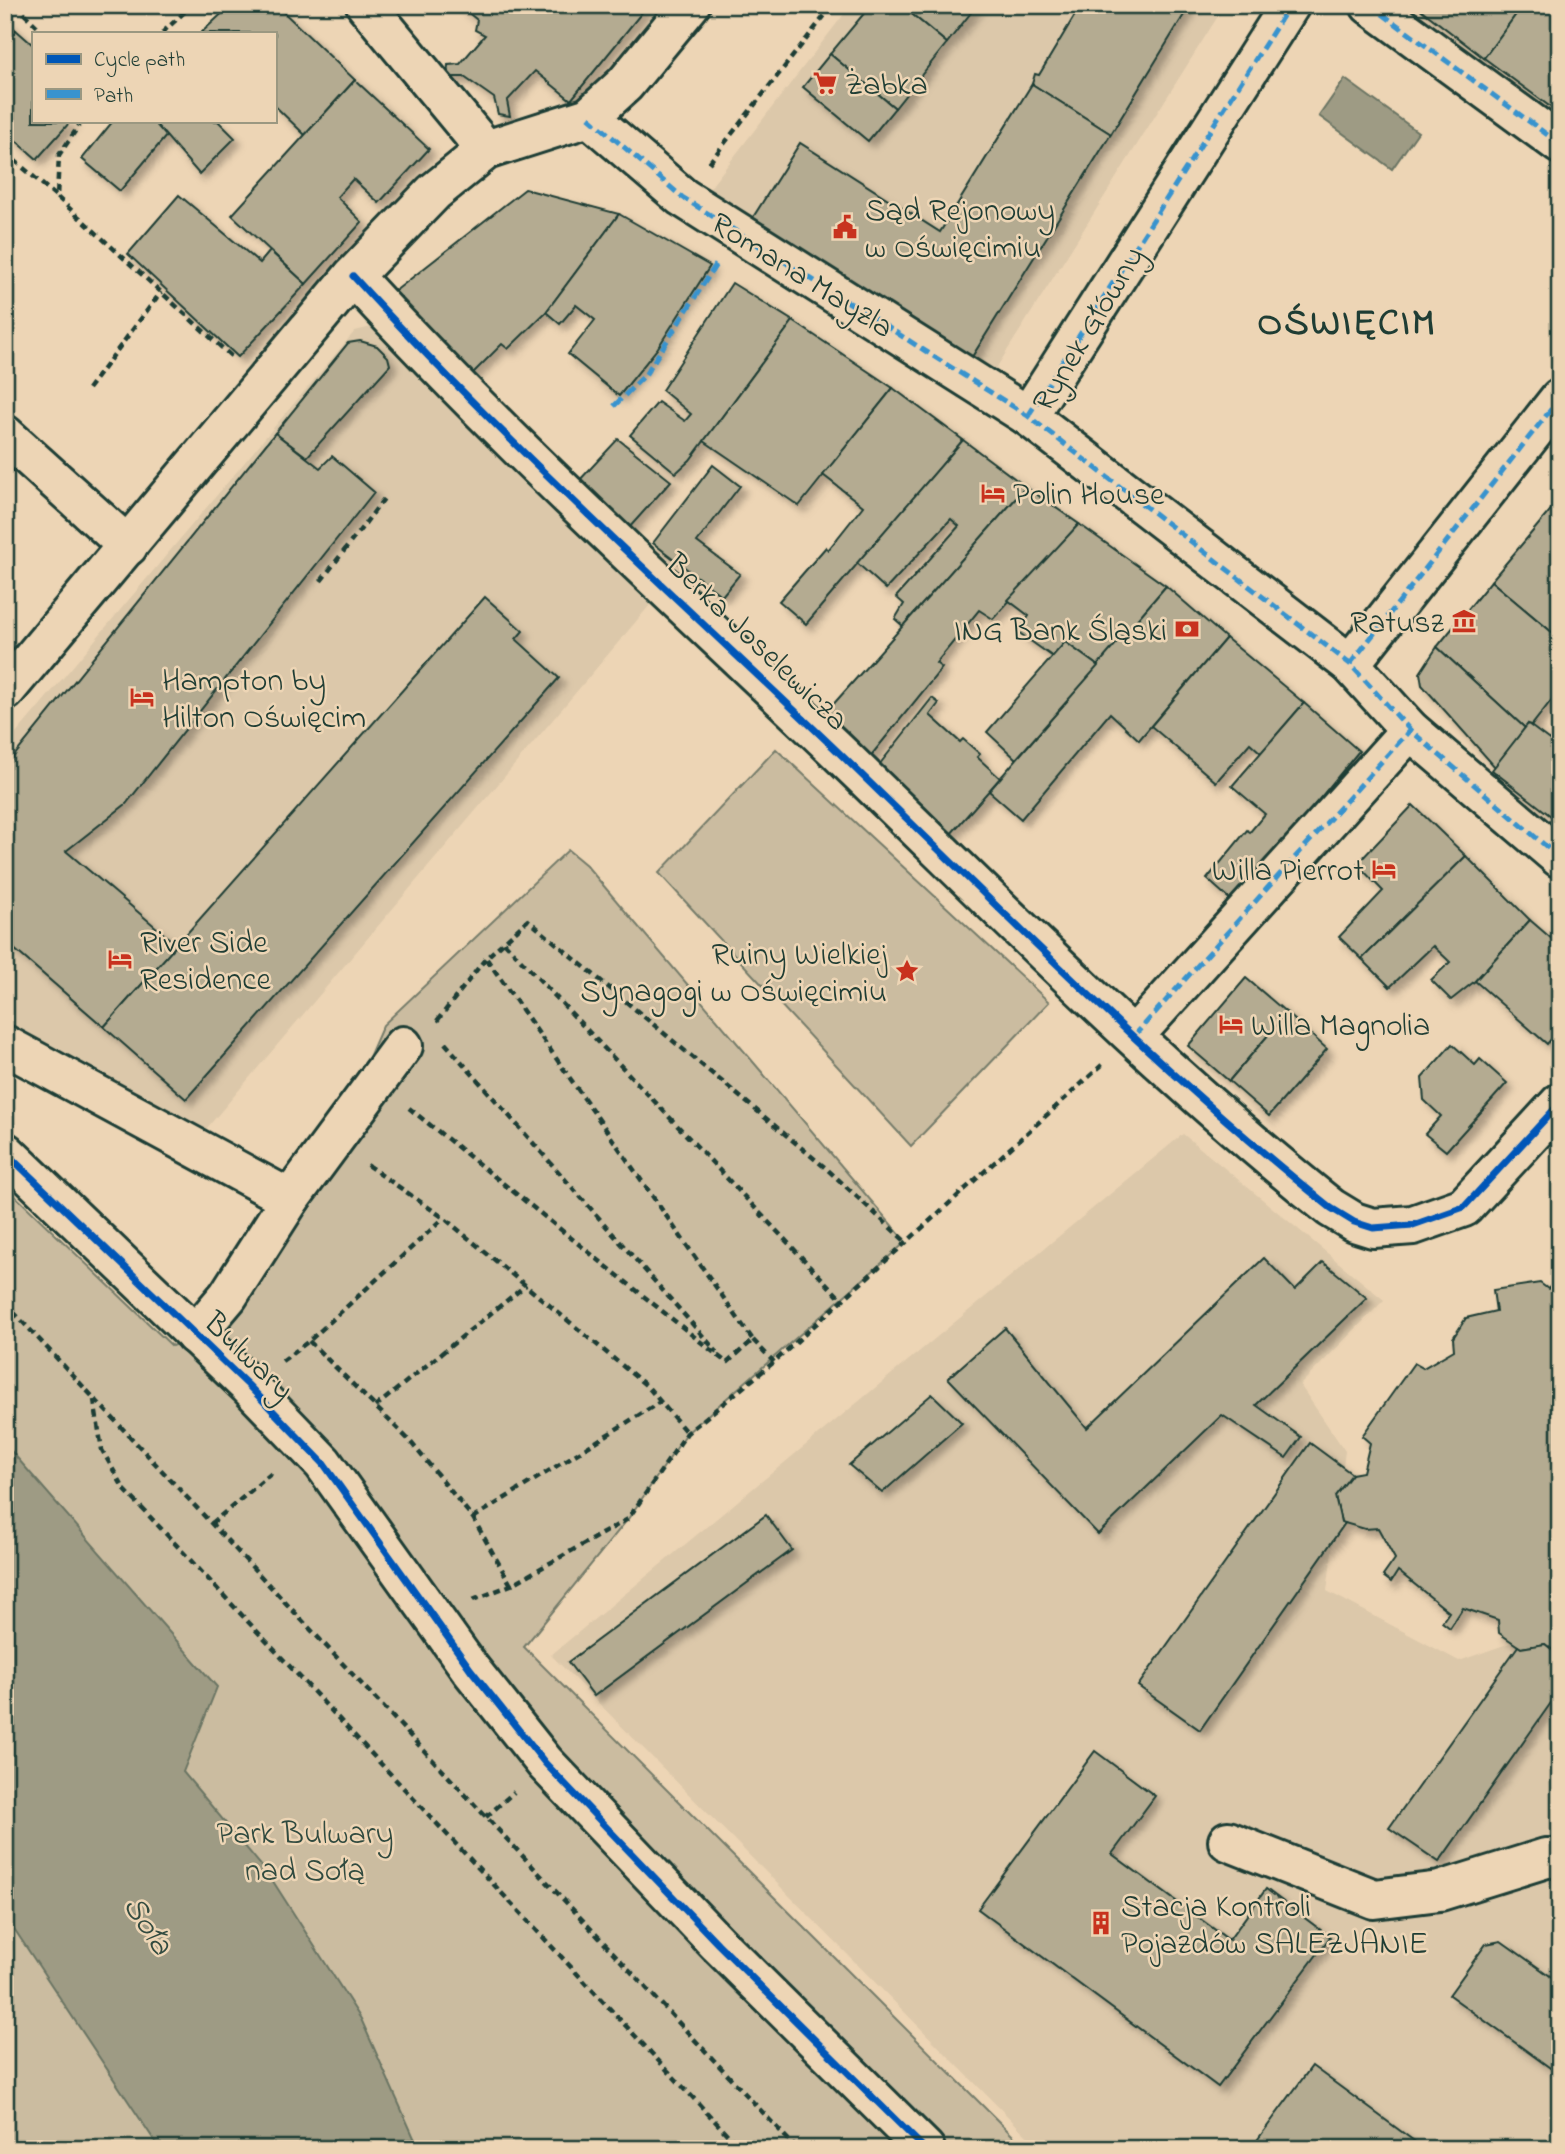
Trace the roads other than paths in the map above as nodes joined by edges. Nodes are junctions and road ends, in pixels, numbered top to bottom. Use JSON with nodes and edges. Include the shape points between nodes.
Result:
{"nodes":[{"id":1,"x":366,"y":5,"type":"edge"},
{"id":2,"x":690,"y":5,"type":"edge"},
{"id":3,"x":1290,"y":5,"type":"edge"},
{"id":4,"x":1370,"y":5,"type":"edge"},
{"id":5,"x":589,"y":117,"type":"junction"},
{"id":6,"x":1560,"y":144,"type":"edge"},
{"id":7,"x":486,"y":150,"type":"junction"},
{"id":8,"x":353,"y":276,"type":"junction"},
{"id":9,"x":1560,"y":398,"type":"edge"},
{"id":10,"x":1028,"y":416,"type":"junction"},
{"id":11,"x":5,"y":435,"type":"edge"},
{"id":12,"x":128,"y":546,"type":"junction"},
{"id":13,"x":1350,"y":664,"type":"junction"},
{"id":14,"x":5,"y":691,"type":"edge"},
{"id":15,"x":1410,"y":730,"type":"junction"},
{"id":16,"x":1560,"y":858,"type":"edge"},
{"id":17,"x":1134,"y":1036,"type":"junction"},
{"id":18,"x":5,"y":1045,"type":"edge"},
{"id":19,"x":403,"y":1046,"type":"dead end"},
{"id":20,"x":1560,"y":1103,"type":"edge"},
{"id":21,"x":5,"y":1152,"type":"edge"},
{"id":22,"x":290,"y":1199,"type":"junction"},
{"id":23,"x":195,"y":1335,"type":"junction"},
{"id":24,"x":1228,"y":1842,"type":"dead end"},
{"id":25,"x":1560,"y":1858,"type":"edge"},
{"id":26,"x":925,"y":2149,"type":"edge"}],
"edges":[{"from":1,"to":7,"type":"street"},
{"from":2,"to":5,"type":"street","via":[[625,84]]},
{"from":3,"to":10,"type":"street","name":"Rynek Główny"},
{"from":4,"to":6,"type":"street"},
{"from":5,"to":7,"type":"street"},
{"from":5,"to":10,"type":"street","name":"Romana Mayzla","via":[[682,197]]},
{"from":7,"to":8,"type":"street","via":[[434,192]]},
{"from":8,"to":12,"type":"street"},
{"from":8,"to":17,"type":"street","name":"Berka Joselewicza","via":[[548,474]]},
{"from":9,"to":13,"type":"street"},
{"from":10,"to":13,"type":"street","name":"Rynek Główny"},
{"from":11,"to":12,"type":"street"},
{"from":12,"to":14,"type":"street"},
{"from":13,"to":15,"type":"street","name":"Rynek Główny"},
{"from":15,"to":16,"type":"street","name":"Rynek Główny"},
{"from":15,"to":17,"type":"street"},
{"from":17,"to":20,"type":"street","name":"Berka Joselewicza","via":[[1331,1208],[1373,1228],[1413,1224],[1464,1207]]},
{"from":18,"to":22,"type":"street"},
{"from":19,"to":22,"type":"street"},
{"from":21,"to":23,"type":"street","name":"Bulwary"},
{"from":22,"to":23,"type":"street","via":[[228,1296]]},
{"from":23,"to":26,"type":"street","name":"Bulwary","via":[[323,1463],[432,1617],[545,1763],[718,1944]]},
{"from":24,"to":25,"type":"street","via":[[1374,1899],[1440,1891],[1546,1858]]}]}
